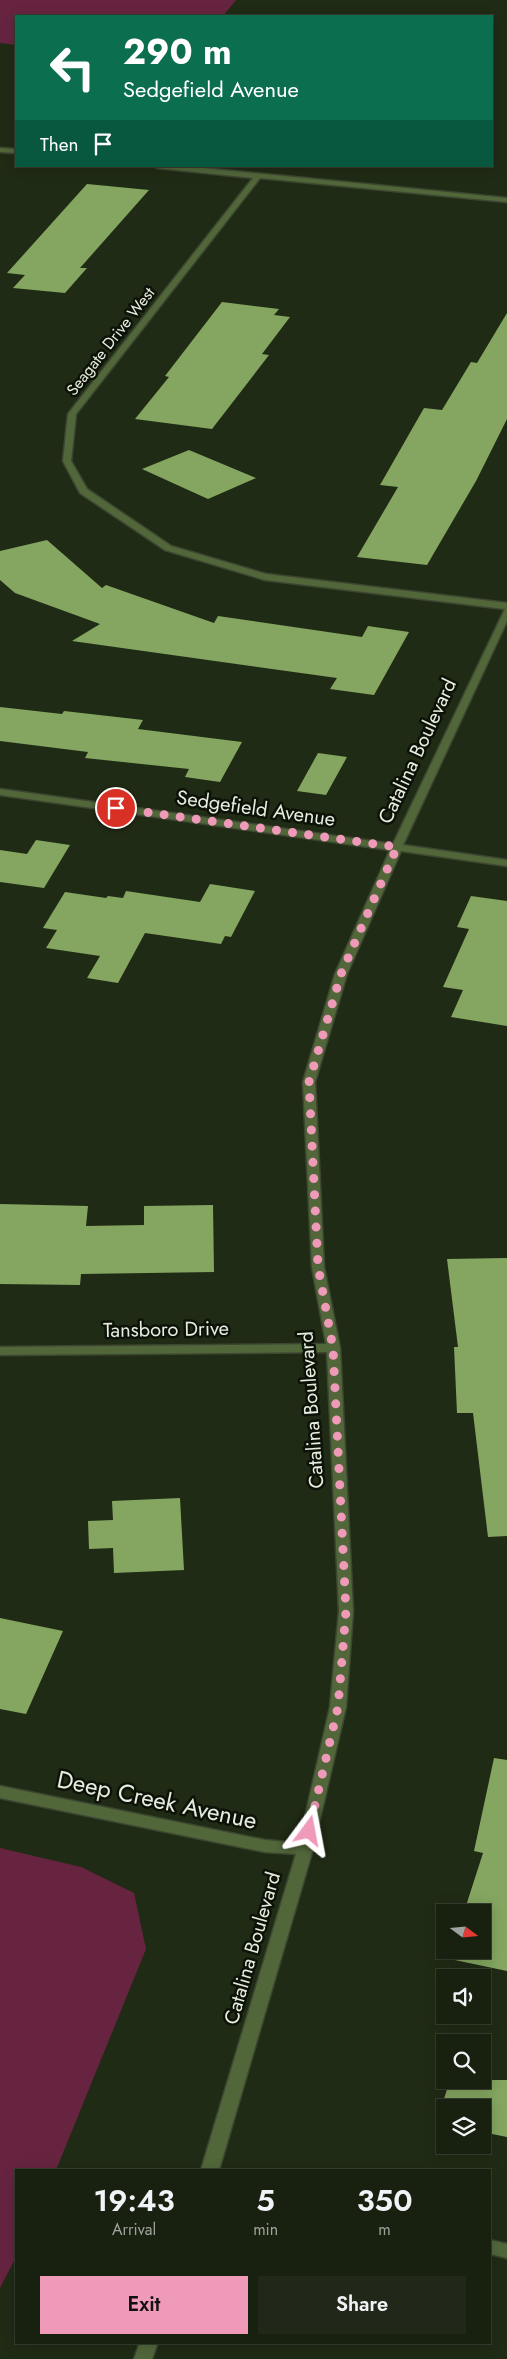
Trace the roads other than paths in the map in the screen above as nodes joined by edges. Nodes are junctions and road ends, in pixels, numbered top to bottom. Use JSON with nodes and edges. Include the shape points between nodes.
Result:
{"nodes":[{"id":1,"x":0,"y":150,"type":"edge"},
{"id":2,"x":15,"y":152,"type":"edge"},
{"id":3,"x":166,"y":167,"type":"edge"},
{"id":4,"x":258,"y":177,"type":"junction"},
{"id":5,"x":507,"y":200,"type":"edge"},
{"id":6,"x":507,"y":606,"type":"edge"},
{"id":7,"x":507,"y":611,"type":"edge"},
{"id":8,"x":0,"y":792,"type":"edge"},
{"id":9,"x":397,"y":847,"type":"junction"},
{"id":10,"x":507,"y":863,"type":"edge"},
{"id":11,"x":333,"y":1348,"type":"junction"},
{"id":12,"x":0,"y":1351,"type":"edge"},
{"id":13,"x":0,"y":1792,"type":"edge"},
{"id":14,"x":304,"y":1849,"type":"junction"},
{"id":15,"x":210,"y":2169,"type":"edge"},
{"id":16,"x":491,"y":2247,"type":"edge"},
{"id":17,"x":507,"y":2251,"type":"edge"},
{"id":18,"x":148,"y":2344,"type":"edge"},
{"id":19,"x":144,"y":2359,"type":"edge"}],
"edges":[{"from":1,"to":2,"type":"street"},
{"from":3,"to":4,"type":"street"},
{"from":4,"to":5,"type":"street"},
{"from":4,"to":6,"type":"street","name":"Seagate Drive West","via":[[72,414],[67,461],[83,491],[168,548],[265,577]]},
{"from":7,"to":9,"type":"street","name":"Catalina Boulevard"},
{"from":8,"to":9,"type":"street","name":"Sedgefield Avenue"},
{"from":9,"to":10,"type":"street","name":"Sedgefield Avenue"},
{"from":9,"to":11,"type":"street","name":"Catalina Boulevard","via":[[341,974],[309,1082],[318,1266]]},
{"from":11,"to":12,"type":"street","name":"Tansboro Drive"},
{"from":11,"to":14,"type":"street","name":"Catalina Boulevard","via":[[346,1611],[338,1707]]},
{"from":13,"to":14,"type":"street","name":"Deep Creek Avenue","via":[[265,1846]]},
{"from":14,"to":15,"type":"street","name":"Catalina Boulevard"},
{"from":16,"to":17,"type":"street"},
{"from":18,"to":19,"type":"street"}]}
